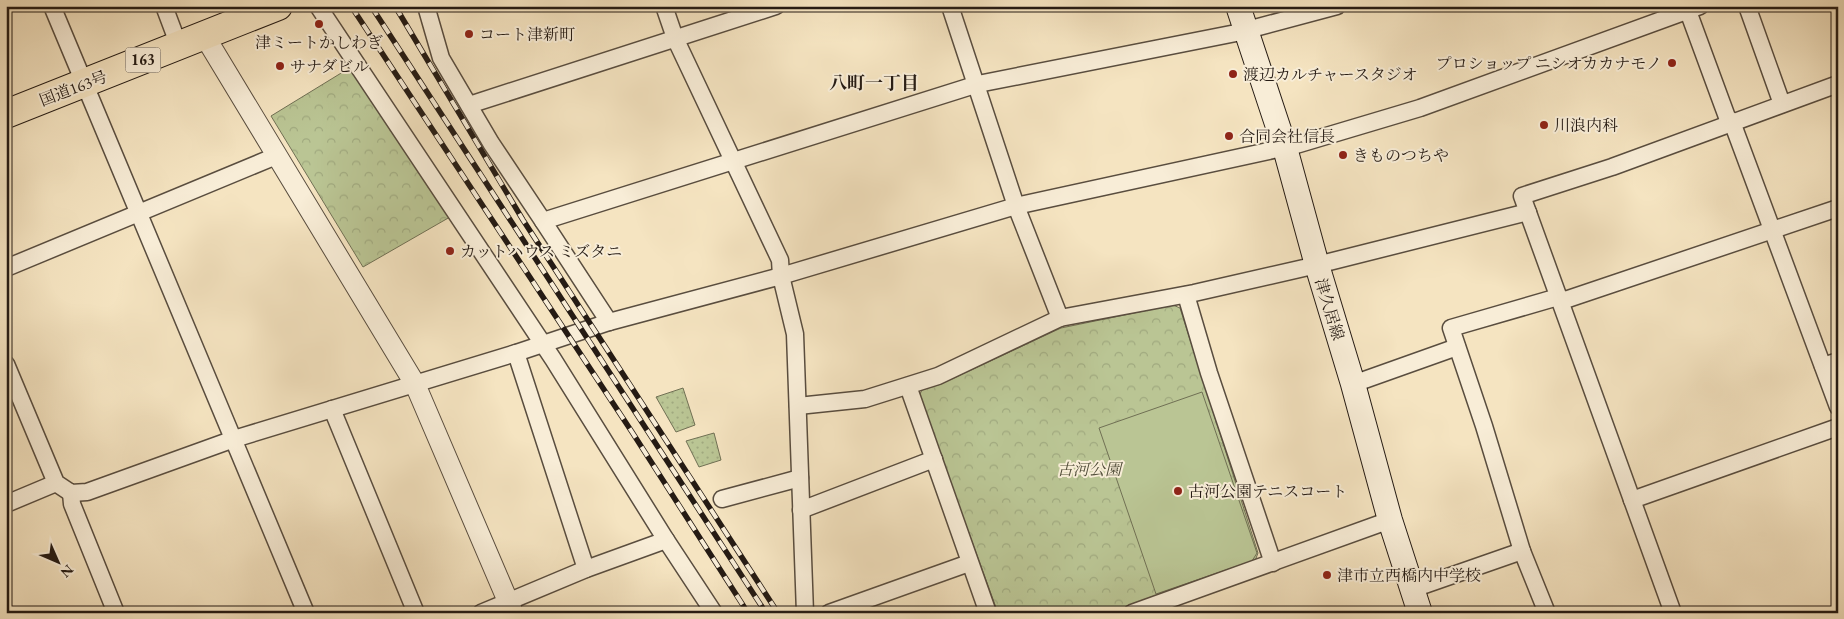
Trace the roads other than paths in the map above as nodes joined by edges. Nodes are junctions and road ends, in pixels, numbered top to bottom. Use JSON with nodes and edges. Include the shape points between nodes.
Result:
{"nodes":[{"id":1,"x":52,"y":6,"type":"edge"},
{"id":2,"x":164,"y":6,"type":"edge"},
{"id":3,"x":278,"y":6,"type":"edge"},
{"id":4,"x":318,"y":6,"type":"edge"},
{"id":5,"x":426,"y":6,"type":"edge"},
{"id":6,"x":664,"y":6,"type":"edge"},
{"id":7,"x":776,"y":6,"type":"edge"},
{"id":8,"x":950,"y":6,"type":"edge"},
{"id":9,"x":1238,"y":6,"type":"edge"},
{"id":10,"x":1337,"y":6,"type":"edge"},
{"id":11,"x":1747,"y":6,"type":"edge"},
{"id":12,"x":1690,"y":8,"type":"edge"},
{"id":13,"x":1246,"y":30,"type":"junction"},
{"id":14,"x":204,"y":35,"type":"junction"},
{"id":15,"x":675,"y":38,"type":"junction"},
{"id":16,"x":179,"y":46,"type":"junction"},
{"id":17,"x":84,"y":83,"type":"junction"},
{"id":18,"x":978,"y":84,"type":"junction"},
{"id":19,"x":1838,"y":84,"type":"edge"},
{"id":20,"x":1782,"y":104,"type":"junction"},
{"id":21,"x":469,"y":105,"type":"junction"},
{"id":22,"x":6,"y":114,"type":"edge"},
{"id":23,"x":1732,"y":122,"type":"junction"},
{"id":24,"x":1285,"y":148,"type":"junction"},
{"id":25,"x":276,"y":156,"type":"junction"},
{"id":26,"x":733,"y":162,"type":"junction"},
{"id":27,"x":1016,"y":206,"type":"junction"},
{"id":28,"x":1838,"y":208,"type":"edge"},
{"id":29,"x":139,"y":212,"type":"junction"},
{"id":30,"x":1528,"y":212,"type":"junction"},
{"id":31,"x":543,"y":221,"type":"junction"},
{"id":32,"x":1772,"y":230,"type":"junction"},
{"id":33,"x":1317,"y":265,"type":"junction"},
{"id":34,"x":6,"y":268,"type":"edge"},
{"id":35,"x":781,"y":276,"type":"junction"},
{"id":36,"x":1186,"y":295,"type":"junction"},
{"id":37,"x":1558,"y":297,"type":"junction"},
{"id":38,"x":1060,"y":318,"type":"junction"},
{"id":39,"x":610,"y":322,"type":"junction"},
{"id":40,"x":542,"y":344,"type":"junction"},
{"id":41,"x":1457,"y":347,"type":"junction"},
{"id":42,"x":516,"y":353,"type":"junction"},
{"id":43,"x":1830,"y":363,"type":"edge"},
{"id":44,"x":6,"y":364,"type":"edge"},
{"id":45,"x":415,"y":384,"type":"junction"},
{"id":46,"x":1353,"y":384,"type":"junction"},
{"id":47,"x":908,"y":386,"type":"junction"},
{"id":48,"x":798,"y":406,"type":"junction"},
{"id":49,"x":1838,"y":407,"type":"edge"},
{"id":50,"x":332,"y":409,"type":"junction"},
{"id":51,"x":1838,"y":427,"type":"edge"},
{"id":52,"x":234,"y":439,"type":"junction"},
{"id":53,"x":934,"y":459,"type":"junction"},
{"id":54,"x":800,"y":478,"type":"junction"},
{"id":55,"x":56,"y":483,"type":"junction"},
{"id":56,"x":71,"y":492,"type":"junction"},
{"id":57,"x":722,"y":499,"type":"dead end"},
{"id":58,"x":1632,"y":500,"type":"junction"},
{"id":59,"x":6,"y":504,"type":"edge"},
{"id":60,"x":801,"y":510,"type":"junction"},
{"id":61,"x":1390,"y":520,"type":"junction"},
{"id":62,"x":666,"y":540,"type":"junction"},
{"id":63,"x":1522,"y":551,"type":"junction"},
{"id":64,"x":969,"y":563,"type":"junction"},
{"id":65,"x":1272,"y":563,"type":"junction"},
{"id":66,"x":586,"y":569,"type":"junction"},
{"id":67,"x":1413,"y":589,"type":"junction"},
{"id":68,"x":511,"y":607,"type":"edge"},
{"id":69,"x":116,"y":613,"type":"edge"},
{"id":70,"x":306,"y":613,"type":"edge"},
{"id":71,"x":416,"y":613,"type":"edge"},
{"id":72,"x":481,"y":613,"type":"edge"},
{"id":73,"x":714,"y":613,"type":"edge"},
{"id":74,"x":806,"y":613,"type":"edge"},
{"id":75,"x":829,"y":613,"type":"edge"},
{"id":76,"x":988,"y":613,"type":"edge"},
{"id":77,"x":1132,"y":613,"type":"edge"},
{"id":78,"x":1420,"y":613,"type":"edge"},
{"id":79,"x":1547,"y":613,"type":"edge"},
{"id":80,"x":1673,"y":613,"type":"edge"}],
"edges":[{"from":1,"to":17,"type":"street"},
{"from":2,"to":16,"type":"street"},
{"from":3,"to":14,"type":"highway","name":"国道163号","number":"163"},
{"from":4,"to":40,"type":"street"},
{"from":5,"to":21,"type":"street","via":[[441,58]]},
{"from":6,"to":15,"type":"street"},
{"from":7,"to":15,"type":"street"},
{"from":8,"to":18,"type":"street"},
{"from":9,"to":13,"type":"main road","name":"津久居線"},
{"from":10,"to":13,"type":"street"},
{"from":11,"to":20,"type":"street"},
{"from":12,"to":23,"type":"street","via":[[1727,117]]},
{"from":12,"to":24,"type":"street","via":[[1420,108]]},
{"from":13,"to":18,"type":"street"},
{"from":13,"to":24,"type":"main road","name":"津久居線"},
{"from":14,"to":16,"type":"highway","name":"国道163号","number":"163"},
{"from":14,"to":25,"type":"street"},
{"from":15,"to":21,"type":"street"},
{"from":15,"to":26,"type":"street"},
{"from":16,"to":17,"type":"highway","name":"国道163号","number":"163"},
{"from":17,"to":22,"type":"highway","name":"国道163号","number":"163"},
{"from":17,"to":29,"type":"street"},
{"from":18,"to":26,"type":"street"},
{"from":18,"to":27,"type":"street"},
{"from":19,"to":20,"type":"street"},
{"from":20,"to":23,"type":"street"},
{"from":21,"to":31,"type":"street"},
{"from":23,"to":30,"type":"street","via":[[1612,167],[1522,196]]},
{"from":23,"to":32,"type":"street"},
{"from":24,"to":27,"type":"street"},
{"from":24,"to":33,"type":"main road","name":"津久居線"},
{"from":25,"to":29,"type":"street"},
{"from":25,"to":45,"type":"street"},
{"from":26,"to":31,"type":"street"},
{"from":26,"to":35,"type":"street","via":[[780,260]]},
{"from":27,"to":35,"type":"street"},
{"from":27,"to":38,"type":"street"},
{"from":28,"to":32,"type":"street"},
{"from":29,"to":34,"type":"street"},
{"from":29,"to":52,"type":"street"},
{"from":30,"to":33,"type":"street"},
{"from":30,"to":37,"type":"street"},
{"from":31,"to":39,"type":"street"},
{"from":32,"to":37,"type":"street","via":[[1564,300]]},
{"from":32,"to":43,"type":"street"},
{"from":33,"to":36,"type":"street"},
{"from":33,"to":46,"type":"main road","name":"津久居線"},
{"from":35,"to":39,"type":"street"},
{"from":35,"to":48,"type":"street","via":[[794,334]]},
{"from":36,"to":38,"type":"street"},
{"from":36,"to":65,"type":"street"},
{"from":37,"to":41,"type":"street","via":[[1450,328]]},
{"from":37,"to":58,"type":"street"},
{"from":38,"to":47,"type":"street","via":[[938,376]]},
{"from":39,"to":40,"type":"street"},
{"from":40,"to":42,"type":"street"},
{"from":40,"to":62,"type":"street"},
{"from":41,"to":46,"type":"street"},
{"from":41,"to":63,"type":"street"},
{"from":42,"to":45,"type":"street"},
{"from":42,"to":66,"type":"street"},
{"from":43,"to":49,"type":"street"},
{"from":44,"to":55,"type":"street"},
{"from":45,"to":50,"type":"street"},
{"from":45,"to":68,"type":"street"},
{"from":46,"to":61,"type":"main road","name":"津久居線"},
{"from":47,"to":48,"type":"street","via":[[865,399]]},
{"from":47,"to":53,"type":"street"},
{"from":48,"to":54,"type":"street"},
{"from":50,"to":52,"type":"street"},
{"from":50,"to":71,"type":"street"},
{"from":51,"to":58,"type":"street"},
{"from":52,"to":56,"type":"street","via":[[87,492]]},
{"from":52,"to":70,"type":"street"},
{"from":53,"to":60,"type":"street"},
{"from":53,"to":64,"type":"street"},
{"from":54,"to":57,"type":"street"},
{"from":54,"to":60,"type":"street"},
{"from":55,"to":56,"type":"street"},
{"from":55,"to":59,"type":"street"},
{"from":56,"to":69,"type":"street","via":[[72,504]]},
{"from":58,"to":80,"type":"street"},
{"from":60,"to":74,"type":"street"},
{"from":61,"to":65,"type":"street"},
{"from":61,"to":67,"type":"main road","name":"津久居線"},
{"from":62,"to":66,"type":"street"},
{"from":62,"to":73,"type":"street"},
{"from":63,"to":67,"type":"street"},
{"from":63,"to":79,"type":"street"},
{"from":64,"to":75,"type":"street"},
{"from":64,"to":76,"type":"street"},
{"from":65,"to":77,"type":"street"},
{"from":66,"to":68,"type":"street"},
{"from":67,"to":78,"type":"main road","name":"津久居線"},
{"from":68,"to":72,"type":"street"}]}
